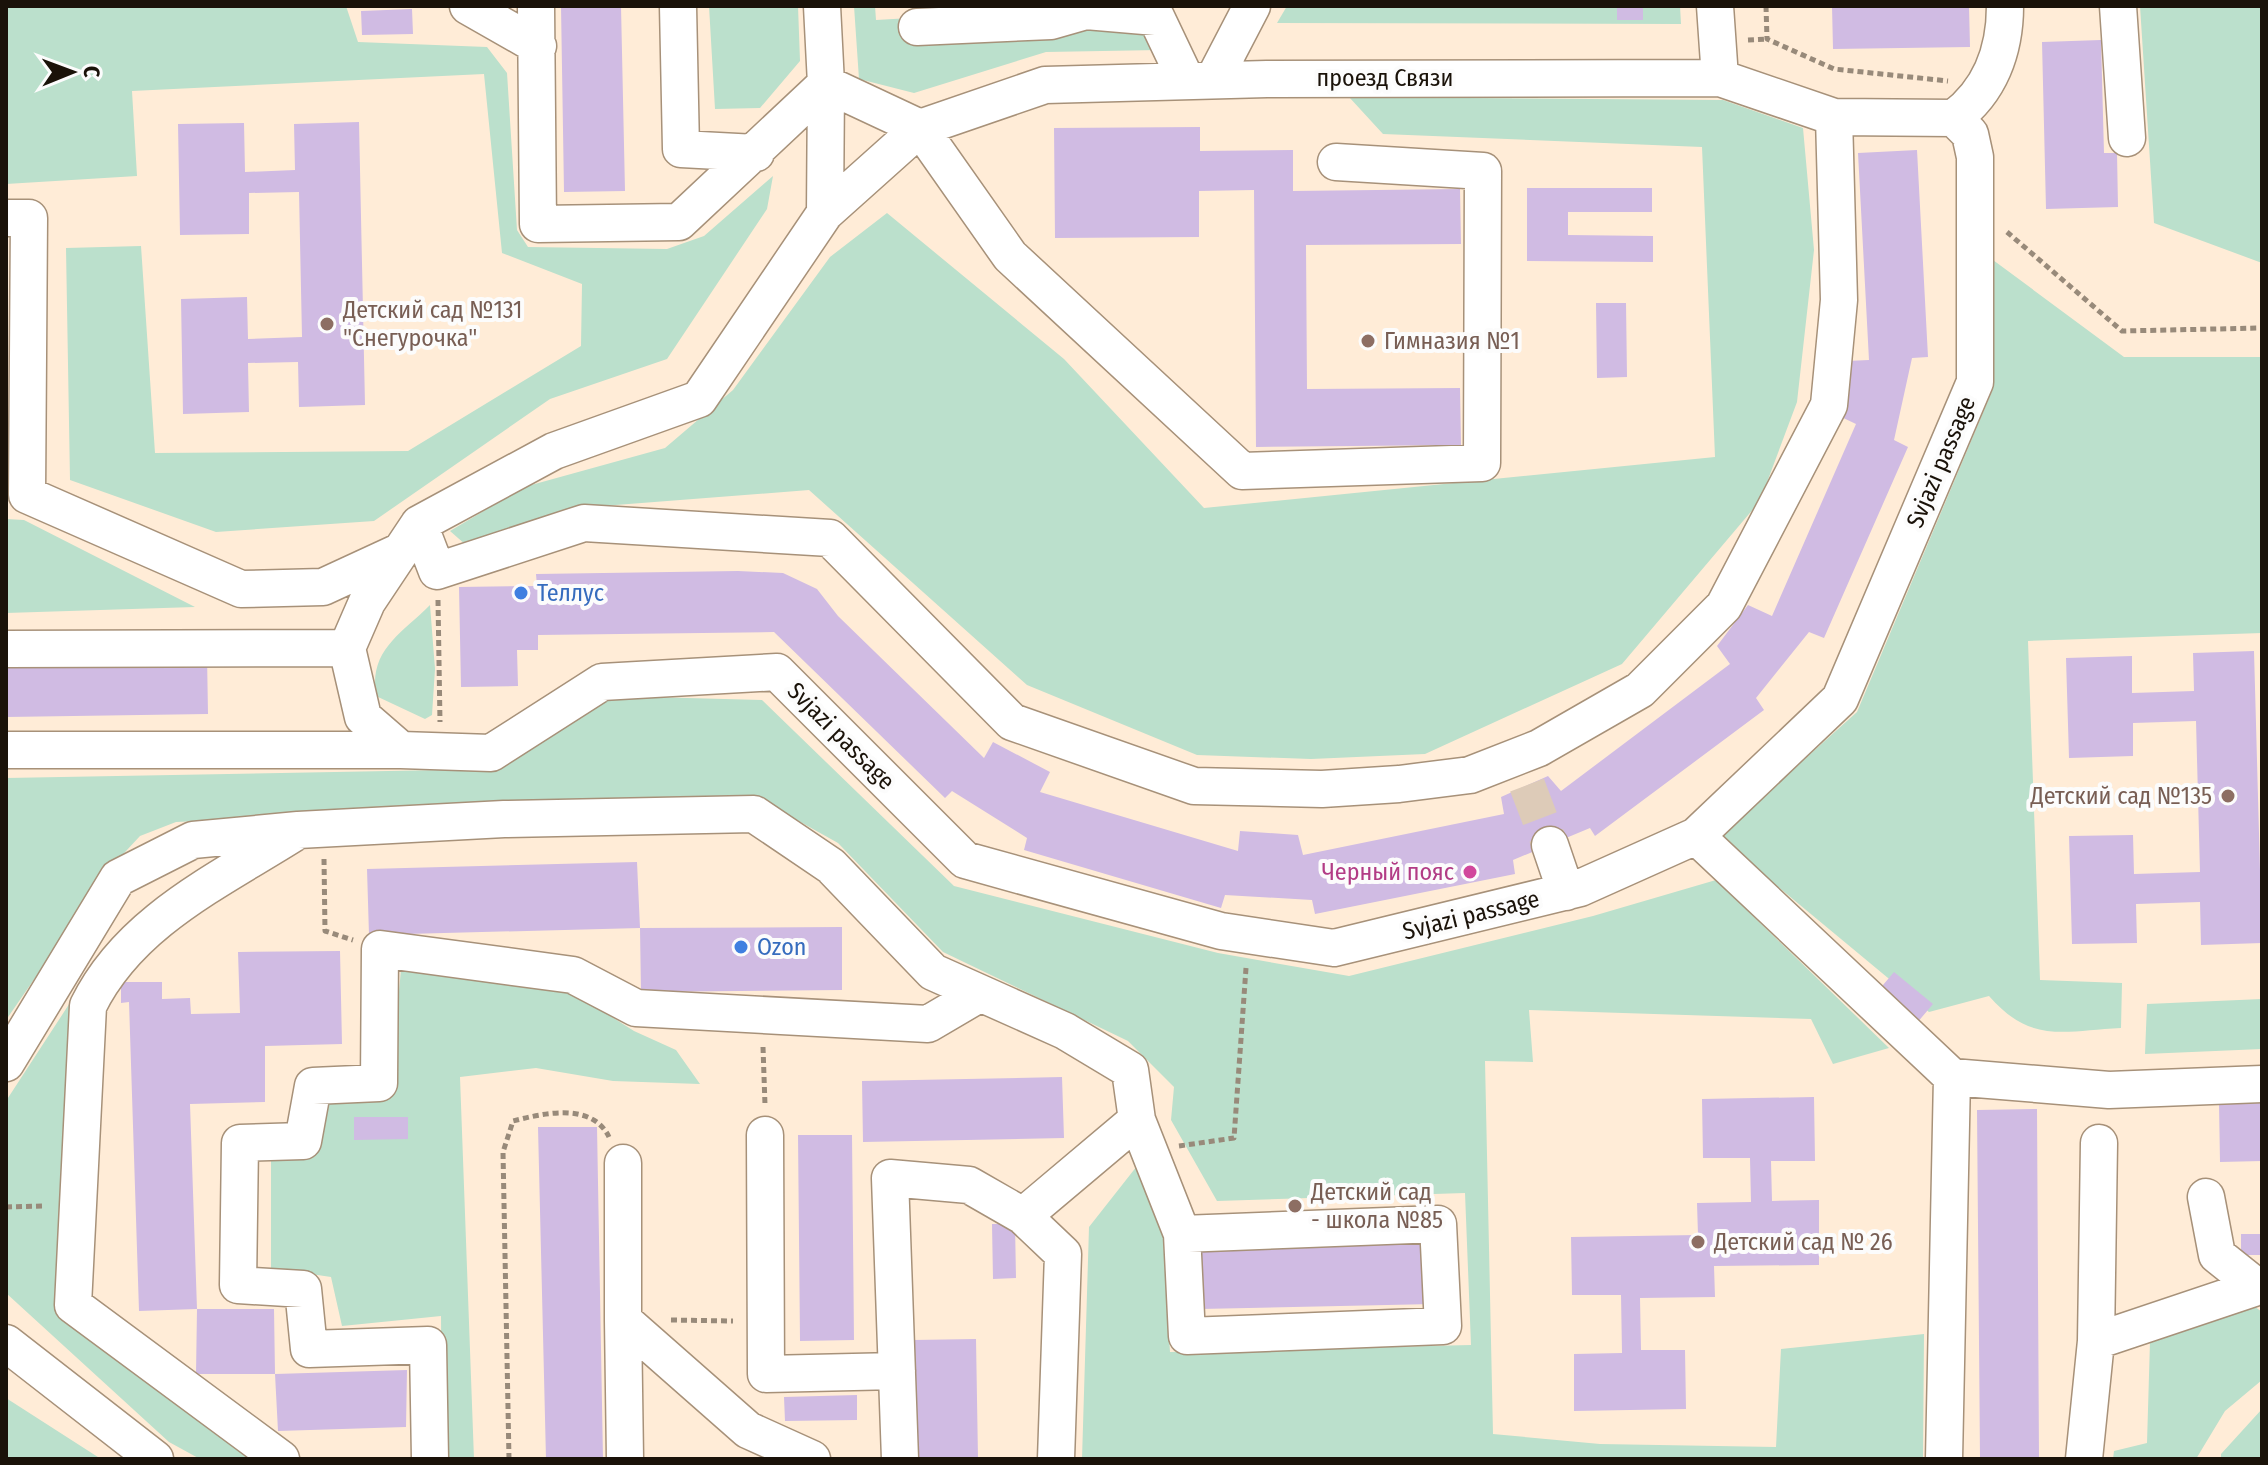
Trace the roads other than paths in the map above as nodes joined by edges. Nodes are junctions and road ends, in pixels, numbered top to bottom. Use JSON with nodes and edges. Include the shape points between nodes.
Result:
{"nodes":[{"id":1,"x":468,"y":6,"type":"edge"},
{"id":2,"x":536,"y":6,"type":"edge"},
{"id":3,"x":678,"y":6,"type":"edge"},
{"id":4,"x":822,"y":6,"type":"edge"},
{"id":5,"x":1252,"y":6,"type":"edge"},
{"id":6,"x":1715,"y":6,"type":"edge"},
{"id":7,"x":2005,"y":6,"type":"edge"},
{"id":8,"x":2118,"y":6,"type":"edge"},
{"id":9,"x":917,"y":27,"type":"dead end"},
{"id":10,"x":538,"y":46,"type":"junction"},
{"id":11,"x":1720,"y":78,"type":"junction"},
{"id":12,"x":1200,"y":80,"type":"junction"},
{"id":13,"x":826,"y":84,"type":"junction"},
{"id":14,"x":1834,"y":117,"type":"junction"},
{"id":15,"x":1954,"y":118,"type":"junction"},
{"id":16,"x":920,"y":128,"type":"junction"},
{"id":17,"x":2127,"y":138,"type":"dead end"},
{"id":18,"x":756,"y":153,"type":"junction"},
{"id":19,"x":1336,"y":162,"type":"dead end"},
{"id":20,"x":825,"y":213,"type":"junction"},
{"id":21,"x":6,"y":218,"type":"edge"},
{"id":22,"x":16,"y":494,"type":"edge"},
{"id":23,"x":410,"y":538,"type":"junction"},
{"id":24,"x":437,"y":571,"type":"junction"},
{"id":25,"x":378,"y":585,"type":"junction"},
{"id":26,"x":347,"y":648,"type":"junction"},
{"id":27,"x":6,"y":649,"type":"edge"},
{"id":28,"x":6,"y":750,"type":"edge"},
{"id":29,"x":401,"y":750,"type":"junction"},
{"id":30,"x":311,"y":829,"type":"junction"},
{"id":31,"x":1696,"y":836,"type":"junction"},
{"id":32,"x":1550,"y":845,"type":"tunnel mouth"},
{"id":33,"x":1566,"y":892,"type":"junction"},
{"id":34,"x":979,"y":994,"type":"junction"},
{"id":35,"x":6,"y":1063,"type":"edge"},
{"id":36,"x":1952,"y":1077,"type":"junction"},
{"id":37,"x":2262,"y":1084,"type":"edge"},
{"id":38,"x":765,"y":1135,"type":"road end"},
{"id":39,"x":1143,"y":1135,"type":"junction"},
{"id":40,"x":2099,"y":1143,"type":"dead end"},
{"id":41,"x":623,"y":1163,"type":"road end"},
{"id":42,"x":2206,"y":1197,"type":"dead end"},
{"id":43,"x":1023,"y":1216,"type":"junction"},
{"id":44,"x":1182,"y":1234,"type":"junction"},
{"id":45,"x":2260,"y":1286,"type":"edge"},
{"id":46,"x":623,"y":1320,"type":"junction"},
{"id":47,"x":2096,"y":1341,"type":"junction"},
{"id":48,"x":6,"y":1343,"type":"edge"},
{"id":49,"x":897,"y":1371,"type":"junction"},
{"id":50,"x":155,"y":1459,"type":"edge"},
{"id":51,"x":281,"y":1459,"type":"edge"},
{"id":52,"x":430,"y":1459,"type":"edge"},
{"id":53,"x":625,"y":1459,"type":"edge"},
{"id":54,"x":812,"y":1459,"type":"edge"},
{"id":55,"x":900,"y":1459,"type":"edge"},
{"id":56,"x":1056,"y":1459,"type":"edge"},
{"id":57,"x":1944,"y":1459,"type":"edge"},
{"id":58,"x":2084,"y":1459,"type":"edge"}],
"edges":[{"from":1,"to":10,"type":"street"},
{"from":2,"to":10,"type":"street"},
{"from":3,"to":18,"type":"street","via":[[681,149]]},
{"from":4,"to":13,"type":"street"},
{"from":5,"to":12,"type":"street"},
{"from":6,"to":11,"type":"street"},
{"from":7,"to":15,"type":"street","via":[[2005,31],[1985,85],[1974,104]]},
{"from":8,"to":17,"type":"street"},
{"from":9,"to":12,"type":"street","via":[[1051,21],[1086,11],[1156,17]]},
{"from":10,"to":18,"type":"street","via":[[538,224],[679,222]]},
{"from":11,"to":12,"type":"street","name":"проезд Связи"},
{"from":11,"to":14,"type":"street","name":"проезд Связи"},
{"from":12,"to":16,"type":"street","name":"проезд Связи","via":[[1045,85]]},
{"from":13,"to":16,"type":"street"},
{"from":13,"to":18,"type":"street"},
{"from":13,"to":20,"type":"street"},
{"from":14,"to":15,"type":"street","name":"проезд Связи"},
{"from":14,"to":24,"type":"street","via":[[1839,300],[1829,405],[1724,606],[1640,690],[1539,748],[1522,771],[1322,789],[1194,786],[1012,722],[830,538],[584,523]]},
{"from":15,"to":31,"type":"street","name":"Svjazi passage","via":[[1970,134],[1975,157],[1975,382],[1840,699]]},
{"from":16,"to":19,"type":"street","via":[[1010,256],[1242,471],[1482,463],[1483,171]]},
{"from":16,"to":20,"type":"street"},
{"from":20,"to":23,"type":"street","via":[[699,399],[554,451]]},
{"from":21,"to":22,"type":"street","via":[[29,218]]},
{"from":22,"to":23,"type":"street","via":[[241,589],[323,587]]},
{"from":23,"to":24,"type":"street"},
{"from":23,"to":25,"type":"street"},
{"from":24,"to":25,"type":"street"},
{"from":25,"to":26,"type":"street"},
{"from":26,"to":27,"type":"street"},
{"from":26,"to":29,"type":"street","via":[[363,717]]},
{"from":28,"to":29,"type":"street","name":"Svjazi passage"},
{"from":29,"to":33,"type":"street","name":"Svjazi passage","via":[[491,753],[602,682],[777,672],[965,860],[1249,935],[1334,948]]},
{"from":30,"to":34,"type":"street","via":[[754,814],[831,866],[933,972]]},
{"from":30,"to":35,"type":"street","via":[[193,840],[118,878]]},
{"from":30,"to":51,"type":"street","via":[[143,932],[109,969],[88,1006],[73,1305]]},
{"from":31,"to":33,"type":"street","name":"Svjazi passage"},
{"from":31,"to":36,"type":"street"},
{"from":32,"to":33,"type":"street"},
{"from":34,"to":39,"type":"street","via":[[1065,1031],[1130,1070]]},
{"from":34,"to":52,"type":"street","via":[[928,1024],[636,1008],[573,975],[380,949],[379,1083],[313,1086],[303,1141],[240,1143],[238,1285],[303,1289],[309,1349],[428,1345]]},
{"from":36,"to":37,"type":"street","via":[[2109,1090]]},
{"from":36,"to":57,"type":"street"},
{"from":38,"to":49,"type":"street","via":[[766,1374]]},
{"from":39,"to":43,"type":"street"},
{"from":39,"to":44,"type":"street"},
{"from":40,"to":47,"type":"street"},
{"from":41,"to":46,"type":"street"},
{"from":42,"to":45,"type":"street","via":[[2217,1255]]},
{"from":43,"to":49,"type":"street","via":[[969,1185],[890,1178]]},
{"from":43,"to":56,"type":"street","via":[[1063,1254]]},
{"from":44,"to":44,"type":"street","via":[[1438,1224],[1443,1326],[1187,1336]]},
{"from":45,"to":47,"type":"street"},
{"from":46,"to":53,"type":"street"},
{"from":46,"to":54,"type":"street","via":[[748,1430]]},
{"from":47,"to":58,"type":"street"},
{"from":48,"to":50,"type":"street"},
{"from":49,"to":55,"type":"street"}]}
